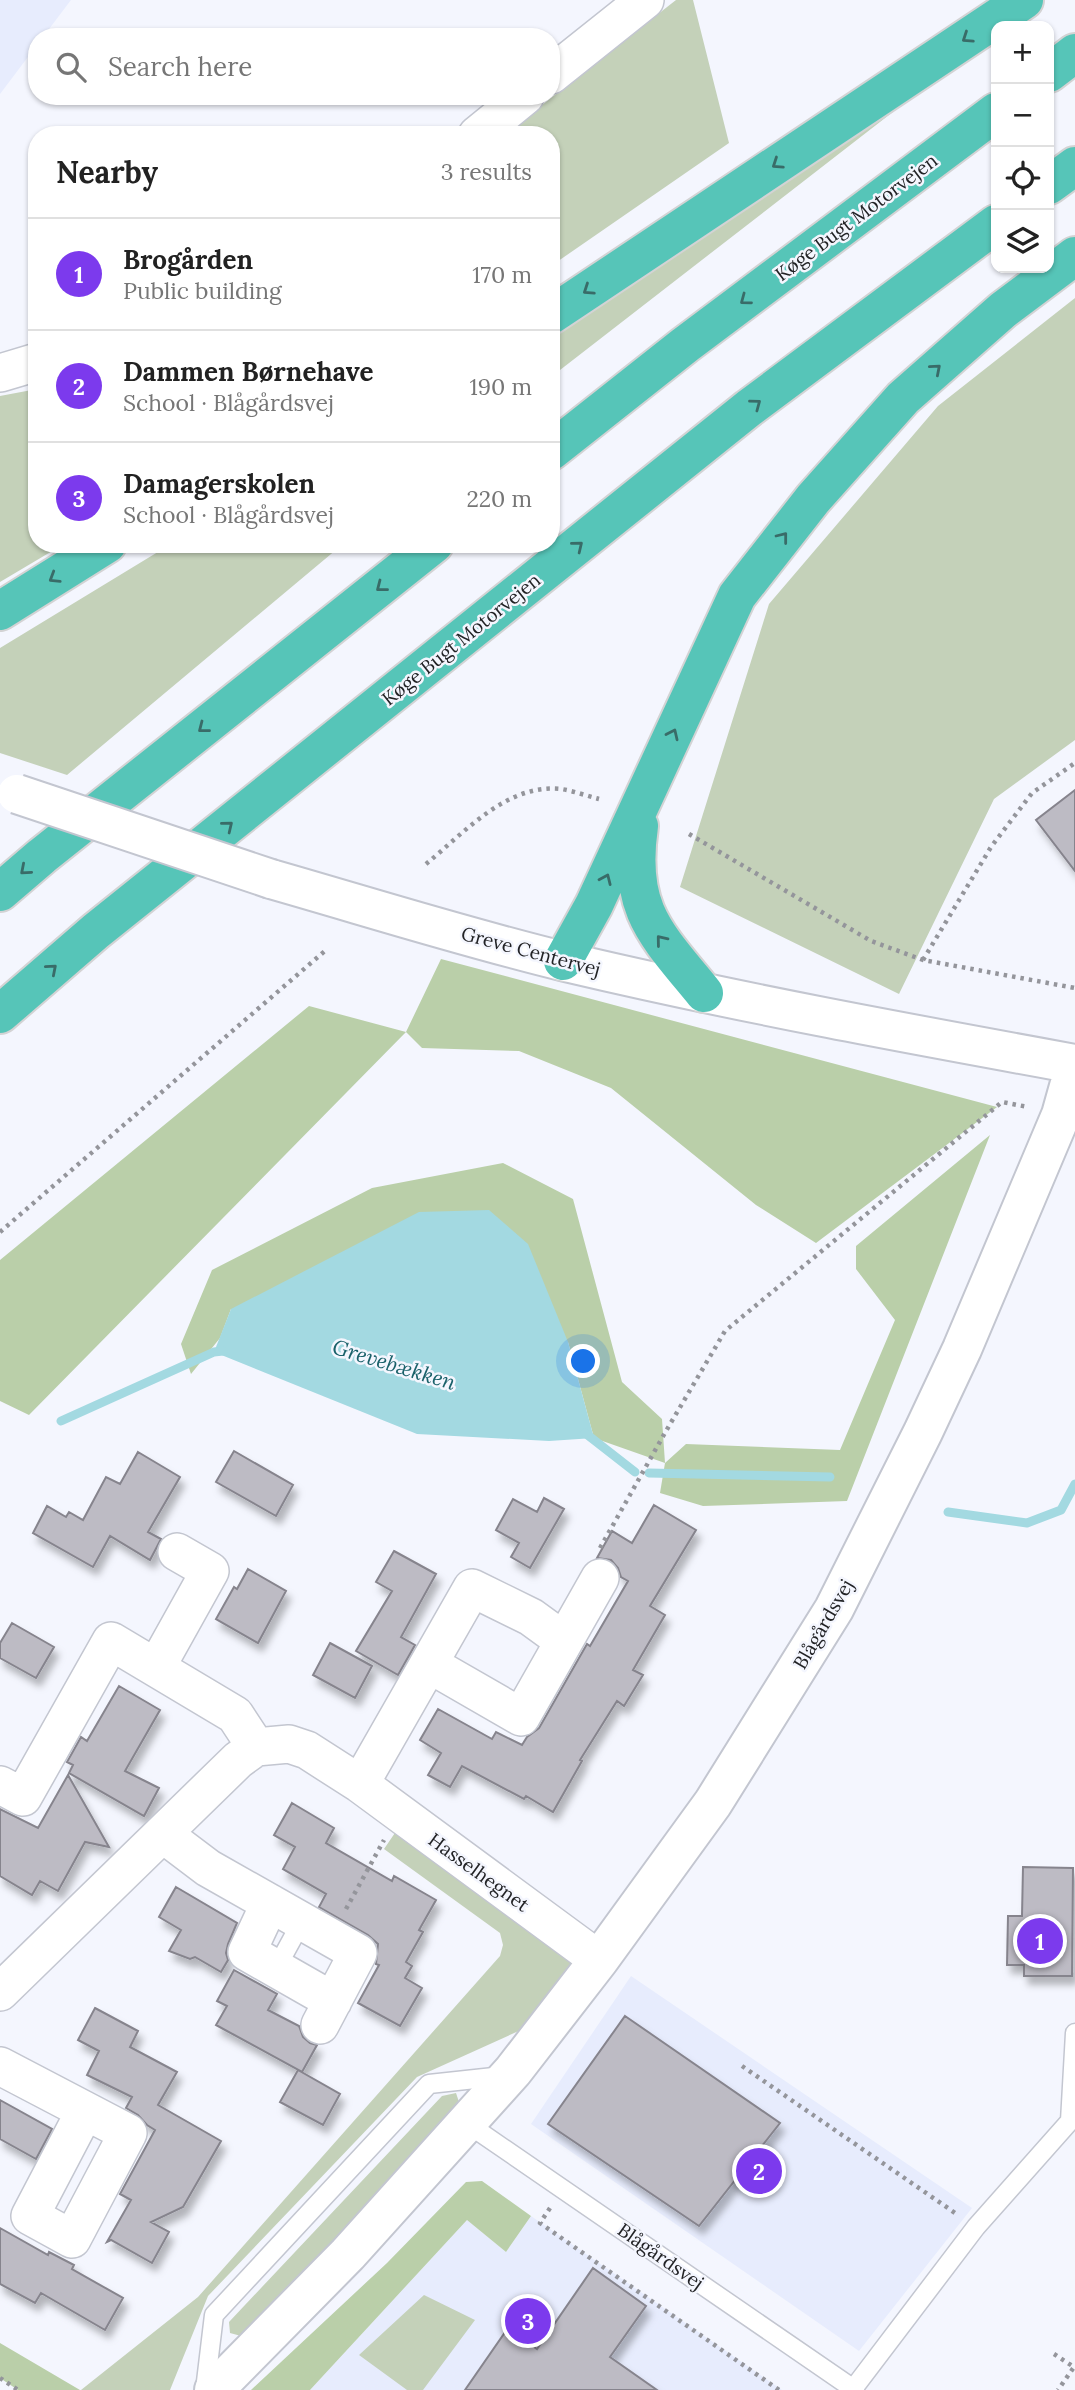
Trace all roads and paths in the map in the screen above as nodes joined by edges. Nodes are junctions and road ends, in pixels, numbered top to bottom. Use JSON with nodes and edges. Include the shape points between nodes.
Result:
{"nodes":[{"id":1,"x":645,"y":0,"type":"edge"},
{"id":2,"x":1024,"y":0,"type":"edge"},
{"id":3,"x":1075,"y":53,"type":"edge"},
{"id":4,"x":560,"y":68,"type":"edge"},
{"id":5,"x":1054,"y":69,"type":"edge"},
{"id":6,"x":514,"y":105,"type":"edge"},
{"id":7,"x":991,"y":116,"type":"edge"},
{"id":8,"x":488,"y":126,"type":"edge"},
{"id":9,"x":1075,"y":166,"type":"edge"},
{"id":10,"x":1054,"y":181,"type":"edge"},
{"id":11,"x":991,"y":228,"type":"edge"},
{"id":12,"x":1075,"y":256,"type":"edge"},
{"id":13,"x":560,"y":308,"type":"edge"},
{"id":14,"x":28,"y":366,"type":"edge"},
{"id":15,"x":0,"y":373,"type":"edge"},
{"id":16,"x":560,"y":444,"type":"edge"},
{"id":17,"x":93,"y":553,"type":"edge"},
{"id":18,"x":423,"y":553,"type":"edge"},
{"id":19,"x":0,"y":611,"type":"edge"},
{"id":20,"x":1075,"y":763,"type":"edge"},
{"id":21,"x":8,"y":790,"type":"edge"},
{"id":22,"x":644,"y":796,"type":"junction"},
{"id":23,"x":599,"y":799,"type":"dead end"},
{"id":24,"x":689,"y":834,"type":"dead end"},
{"id":25,"x":426,"y":864,"type":"dead end"},
{"id":26,"x":0,"y":892,"type":"edge"},
{"id":27,"x":326,"y":950,"type":"dead end"},
{"id":28,"x":923,"y":960,"type":"junction"},
{"id":29,"x":563,"y":961,"type":"junction"},
{"id":30,"x":1075,"y":988,"type":"edge"},
{"id":31,"x":704,"y":993,"type":"junction"},
{"id":32,"x":0,"y":1014,"type":"edge"},
{"id":33,"x":1075,"y":1065,"type":"edge"},
{"id":34,"x":1002,"y":1102,"type":"dead end"},
{"id":35,"x":0,"y":1232,"type":"edge"},
{"id":36,"x":177,"y":1552,"type":"dead end"},
{"id":37,"x":600,"y":1578,"type":"joint"},
{"id":38,"x":564,"y":1641,"type":"junction"},
{"id":39,"x":429,"y":1664,"type":"junction"},
{"id":40,"x":157,"y":1667,"type":"junction"},
{"id":41,"x":256,"y":1747,"type":"junction"},
{"id":42,"x":360,"y":1784,"type":"junction"},
{"id":43,"x":0,"y":1785,"type":"edge"},
{"id":44,"x":400,"y":1814,"type":"junction"},
{"id":45,"x":163,"y":1834,"type":"junction"},
{"id":46,"x":270,"y":1903,"type":"junction"},
{"id":47,"x":316,"y":1929,"type":"junction"},
{"id":48,"x":284,"y":1954,"type":"dead end"},
{"id":49,"x":599,"y":1960,"type":"junction"},
{"id":50,"x":0,"y":1992,"type":"edge"},
{"id":51,"x":1075,"y":2033,"type":"edge"},
{"id":52,"x":0,"y":2066,"type":"edge"},
{"id":53,"x":742,"y":2066,"type":"dead end"},
{"id":54,"x":510,"y":2075,"type":"junction"},
{"id":55,"x":85,"y":2111,"type":"dead end"},
{"id":56,"x":468,"y":2123,"type":"junction"},
{"id":57,"x":563,"y":2189,"type":"junction"},
{"id":58,"x":976,"y":2227,"type":"junction"},
{"id":59,"x":1054,"y":2354,"type":"dead end"},
{"id":60,"x":0,"y":2378,"type":"edge"},
{"id":61,"x":854,"y":2389,"type":"edge"},
{"id":62,"x":18,"y":2390,"type":"edge"},
{"id":63,"x":205,"y":2390,"type":"edge"},
{"id":64,"x":214,"y":2390,"type":"edge"},
{"id":65,"x":779,"y":2390,"type":"edge"},
{"id":66,"x":1058,"y":2390,"type":"edge"}],
"edges":[{"from":1,"to":4,"type":"street"},
{"from":2,"to":13,"type":"highway","one_way":true},
{"from":3,"to":5,"type":"highway"},
{"from":6,"to":8,"type":"street"},
{"from":7,"to":16,"type":"highway","name":"Køge Bugt Motorvejen","one_way":true},
{"from":9,"to":10,"type":"highway"},
{"from":32,"to":11,"type":"highway","name":"Køge Bugt Motorvejen","one_way":true,"via":[[96,931],[749,408]]},
{"from":22,"to":12,"type":"highway","one_way":true,"via":[[737,596],[813,499],[903,398],[1003,310]]},
{"from":14,"to":15,"type":"street"},
{"from":17,"to":19,"type":"highway","one_way":true},
{"from":18,"to":26,"type":"highway","one_way":true},
{"from":20,"to":28,"type":"path","via":[[1032,793],[991,847]]},
{"from":21,"to":29,"type":"street","name":"Greve Centervej","bridge":true,"via":[[271,879]]},
{"from":29,"to":22,"type":"highway","one_way":true},
{"from":31,"to":22,"type":"highway","one_way":true,"via":[[653,930],[639,898],[635,855]]},
{"from":23,"to":25,"type":"path","via":[[560,789],[532,791],[502,802]]},
{"from":24,"to":28,"type":"path","via":[[871,941]]},
{"from":27,"to":35,"type":"path"},
{"from":28,"to":30,"type":"path"},
{"from":29,"to":31,"type":"street","name":"Greve Centervej"},
{"from":31,"to":33,"type":"street","name":"Greve Centervej"},
{"from":33,"to":49,"type":"street","name":"Blågårdsvej","via":[[1061,1115],[962,1349],[834,1609],[713,1803]]},
{"from":34,"to":37,"type":"path","via":[[725,1331],[591,1564]]},
{"from":36,"to":40,"type":"street","via":[[210,1571]]},
{"from":37,"to":38,"type":"street"},
{"from":38,"to":39,"type":"street","via":[[521,1717]]},
{"from":38,"to":39,"type":"street","via":[[531,1617],[472,1588]]},
{"from":39,"to":42,"type":"street"},
{"from":40,"to":41,"type":"street","via":[[235,1715]]},
{"from":40,"to":43,"type":"street","via":[[111,1641],[23,1797]]},
{"from":41,"to":42,"type":"street","name":"Hasselhegnet","via":[[289,1744],[307,1750]]},
{"from":41,"to":45,"type":"street"},
{"from":42,"to":44,"type":"street","name":"Hasselhegnet"},
{"from":44,"to":47,"type":"path"},
{"from":44,"to":49,"type":"street","name":"Hasselhegnet"},
{"from":45,"to":46,"type":"street","via":[[208,1868]]},
{"from":45,"to":50,"type":"street"},
{"from":46,"to":47,"type":"street"},
{"from":46,"to":47,"type":"street","via":[[247,1951],[327,2013],[358,1953]]},
{"from":47,"to":48,"type":"lane"},
{"from":49,"to":54,"type":"street","name":"Blågårdsvej"},
{"from":51,"to":58,"type":"lane","name":"Blågårdsvej","via":[[1070,2120]]},
{"from":52,"to":55,"type":"street"},
{"from":53,"to":58,"type":"path"},
{"from":54,"to":56,"type":"street","name":"Blågårdsvej"},
{"from":54,"to":63,"type":"lane","via":[[429,2084],[214,2315]]},
{"from":56,"to":57,"type":"lane","name":"Blågårdsvej"},
{"from":56,"to":64,"type":"street","name":"Blågårdsvej"},
{"from":57,"to":61,"type":"lane","name":"Blågårdsvej"},
{"from":57,"to":65,"type":"path","via":[[540,2223]]},
{"from":58,"to":61,"type":"lane","name":"Blågårdsvej"},
{"from":59,"to":66,"type":"path","via":[[1074,2367]]},
{"from":60,"to":62,"type":"path"}]}
